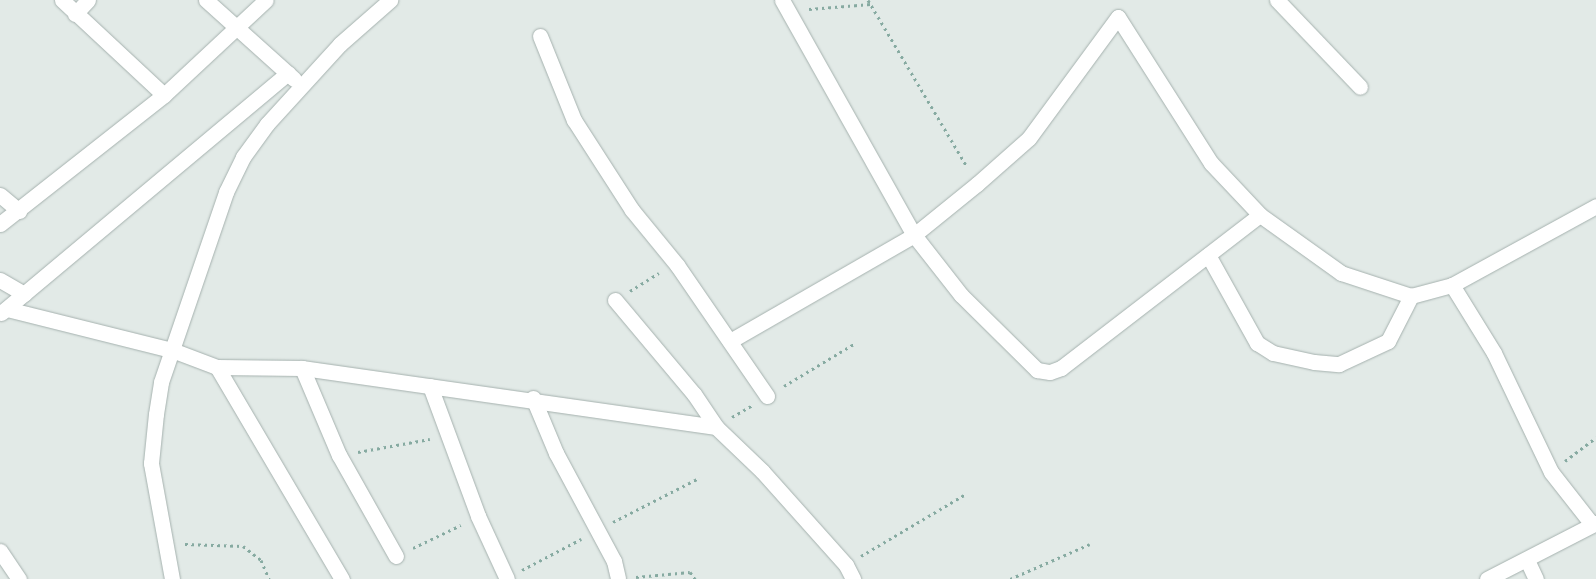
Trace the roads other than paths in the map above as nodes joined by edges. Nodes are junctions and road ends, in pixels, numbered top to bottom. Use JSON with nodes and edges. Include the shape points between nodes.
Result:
{"nodes":[{"id":1,"x":62,"y":0,"type":"edge"},
{"id":2,"x":88,"y":0,"type":"edge"},
{"id":3,"x":206,"y":0,"type":"edge"},
{"id":4,"x":266,"y":0,"type":"edge"},
{"id":5,"x":390,"y":0,"type":"edge"},
{"id":6,"x":1277,"y":0,"type":"edge"},
{"id":7,"x":786,"y":5,"type":"edge"},
{"id":8,"x":75,"y":14,"type":"junction"},
{"id":9,"x":235,"y":27,"type":"junction"},
{"id":10,"x":540,"y":36,"type":"dead end"},
{"id":11,"x":288,"y":73,"type":"junction"},
{"id":12,"x":300,"y":86,"type":"junction"},
{"id":13,"x":1360,"y":87,"type":"dead end"},
{"id":14,"x":164,"y":95,"type":"junction"},
{"id":15,"x":0,"y":194,"type":"edge"},
{"id":16,"x":1596,"y":206,"type":"edge"},
{"id":17,"x":20,"y":211,"type":"junction"},
{"id":18,"x":1260,"y":215,"type":"junction"},
{"id":19,"x":0,"y":224,"type":"edge"},
{"id":20,"x":914,"y":235,"type":"junction"},
{"id":21,"x":1208,"y":256,"type":"junction"},
{"id":22,"x":0,"y":280,"type":"edge"},
{"id":23,"x":1452,"y":285,"type":"junction"},
{"id":24,"x":24,"y":294,"type":"junction"},
{"id":25,"x":1411,"y":296,"type":"junction"},
{"id":26,"x":615,"y":300,"type":"road end"},
{"id":27,"x":3,"y":311,"type":"edge"},
{"id":28,"x":730,"y":341,"type":"junction"},
{"id":29,"x":172,"y":350,"type":"junction"},
{"id":30,"x":217,"y":367,"type":"junction"},
{"id":31,"x":302,"y":368,"type":"junction"},
{"id":32,"x":430,"y":386,"type":"junction"},
{"id":33,"x":767,"y":396,"type":"dead end"},
{"id":34,"x":532,"y":398,"type":"junction"},
{"id":35,"x":716,"y":427,"type":"junction"},
{"id":36,"x":1593,"y":523,"type":"edge"},
{"id":37,"x":0,"y":551,"type":"edge"},
{"id":38,"x":396,"y":556,"type":"road end"},
{"id":39,"x":1527,"y":560,"type":"junction"},
{"id":40,"x":19,"y":579,"type":"edge"},
{"id":41,"x":172,"y":579,"type":"edge"},
{"id":42,"x":342,"y":579,"type":"edge"},
{"id":43,"x":506,"y":579,"type":"edge"},
{"id":44,"x":618,"y":579,"type":"edge"},
{"id":45,"x":853,"y":579,"type":"edge"},
{"id":46,"x":1487,"y":579,"type":"edge"},
{"id":47,"x":1536,"y":579,"type":"edge"}],
"edges":[{"from":1,"to":8,"type":"street"},
{"from":2,"to":8,"type":"street"},
{"from":3,"to":9,"type":"street"},
{"from":4,"to":9,"type":"street"},
{"from":5,"to":12,"type":"street"},
{"from":6,"to":13,"type":"street"},
{"from":7,"to":20,"type":"street"},
{"from":8,"to":14,"type":"street"},
{"from":9,"to":11,"type":"street"},
{"from":9,"to":14,"type":"street"},
{"from":10,"to":28,"type":"street","via":[[574,120],[632,210],[677,265]]},
{"from":11,"to":12,"type":"street"},
{"from":11,"to":24,"type":"street"},
{"from":12,"to":29,"type":"street","via":[[243,157],[226,192]]},
{"from":14,"to":17,"type":"street"},
{"from":15,"to":17,"type":"street"},
{"from":16,"to":23,"type":"street"},
{"from":17,"to":19,"type":"street"},
{"from":18,"to":20,"type":"street","via":[[1211,163],[1118,17],[1029,138]]},
{"from":18,"to":21,"type":"street"},
{"from":18,"to":25,"type":"street","via":[[1341,273]]},
{"from":20,"to":21,"type":"street","via":[[961,296],[1020,357],[1037,370],[1050,372],[1061,368]]},
{"from":20,"to":28,"type":"street"},
{"from":21,"to":25,"type":"street","via":[[1256,343],[1273,353],[1314,362],[1339,364],[1388,341]]},
{"from":22,"to":24,"type":"street"},
{"from":23,"to":25,"type":"street"},
{"from":23,"to":36,"type":"street","via":[[1494,353],[1551,472]]},
{"from":24,"to":27,"type":"street"},
{"from":26,"to":35,"type":"street","via":[[694,394]]},
{"from":27,"to":29,"type":"street"},
{"from":28,"to":33,"type":"street"},
{"from":29,"to":30,"type":"street"},
{"from":29,"to":41,"type":"street","via":[[161,382],[151,463]]},
{"from":30,"to":31,"type":"street"},
{"from":30,"to":42,"type":"street"},
{"from":31,"to":32,"type":"street"},
{"from":31,"to":38,"type":"street","via":[[339,455]]},
{"from":32,"to":34,"type":"street"},
{"from":32,"to":43,"type":"street","via":[[478,516]]},
{"from":34,"to":35,"type":"street"},
{"from":34,"to":44,"type":"street","via":[[596,531],[614,561]]},
{"from":35,"to":45,"type":"street","via":[[762,471],[846,565]]},
{"from":36,"to":39,"type":"street"},
{"from":37,"to":40,"type":"street"},
{"from":39,"to":46,"type":"street"},
{"from":39,"to":47,"type":"street"}]}
